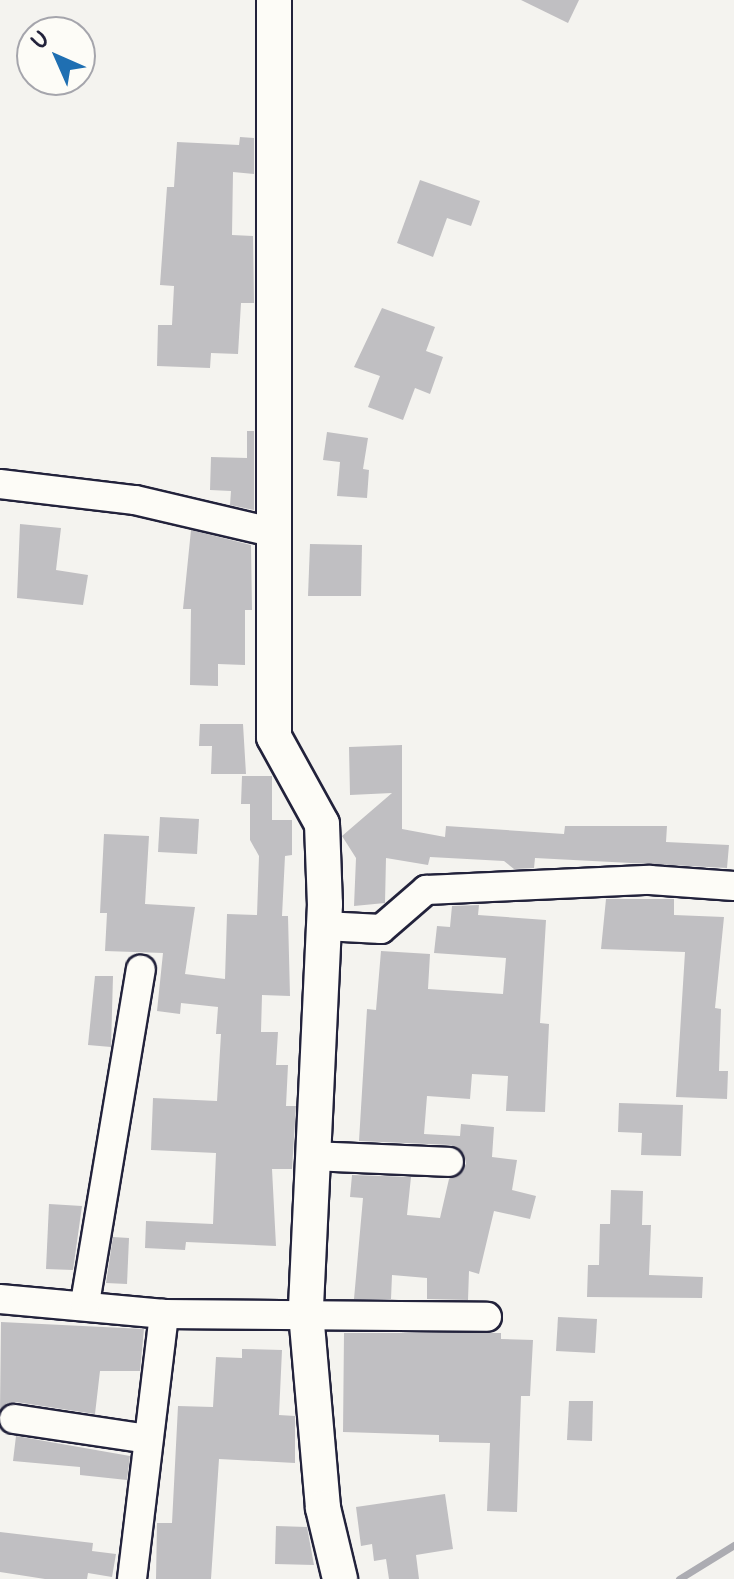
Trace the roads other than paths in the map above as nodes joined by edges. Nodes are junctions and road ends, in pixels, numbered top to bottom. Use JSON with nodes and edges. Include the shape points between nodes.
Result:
{"nodes":[{"id":1,"x":274,"y":0,"type":"edge"},
{"id":2,"x":0,"y":484,"type":"edge"},
{"id":3,"x":276,"y":533,"type":"junction"},
{"id":4,"x":734,"y":886,"type":"edge"},
{"id":5,"x":324,"y":926,"type":"junction"},
{"id":6,"x":141,"y":970,"type":"dead end"},
{"id":7,"x":313,"y":1156,"type":"junction"},
{"id":8,"x":449,"y":1162,"type":"dead end"},
{"id":9,"x":0,"y":1299,"type":"edge"},
{"id":10,"x":85,"y":1303,"type":"junction"},
{"id":11,"x":306,"y":1313,"type":"junction"},
{"id":12,"x":164,"y":1314,"type":"junction"},
{"id":13,"x":487,"y":1317,"type":"dead end"},
{"id":14,"x":14,"y":1419,"type":"dead end"},
{"id":15,"x":148,"y":1439,"type":"junction"},
{"id":16,"x":132,"y":1579,"type":"edge"},
{"id":17,"x":340,"y":1579,"type":"edge"}],
"edges":[{"from":1,"to":3,"type":"street","via":[[271,282]]},
{"from":2,"to":3,"type":"street","via":[[135,500]]},
{"from":3,"to":5,"type":"street","via":[[274,737],[322,824]]},
{"from":4,"to":5,"type":"street","via":[[650,880],[426,890],[381,929]]},
{"from":5,"to":7,"type":"street"},
{"from":6,"to":10,"type":"street"},
{"from":7,"to":8,"type":"street"},
{"from":7,"to":11,"type":"street"},
{"from":9,"to":10,"type":"street"},
{"from":10,"to":12,"type":"street"},
{"from":11,"to":12,"type":"street"},
{"from":11,"to":13,"type":"street"},
{"from":11,"to":17,"type":"street","via":[[323,1508]]},
{"from":12,"to":15,"type":"street"},
{"from":14,"to":15,"type":"street"},
{"from":15,"to":16,"type":"street","via":[[147,1489]]}]}
